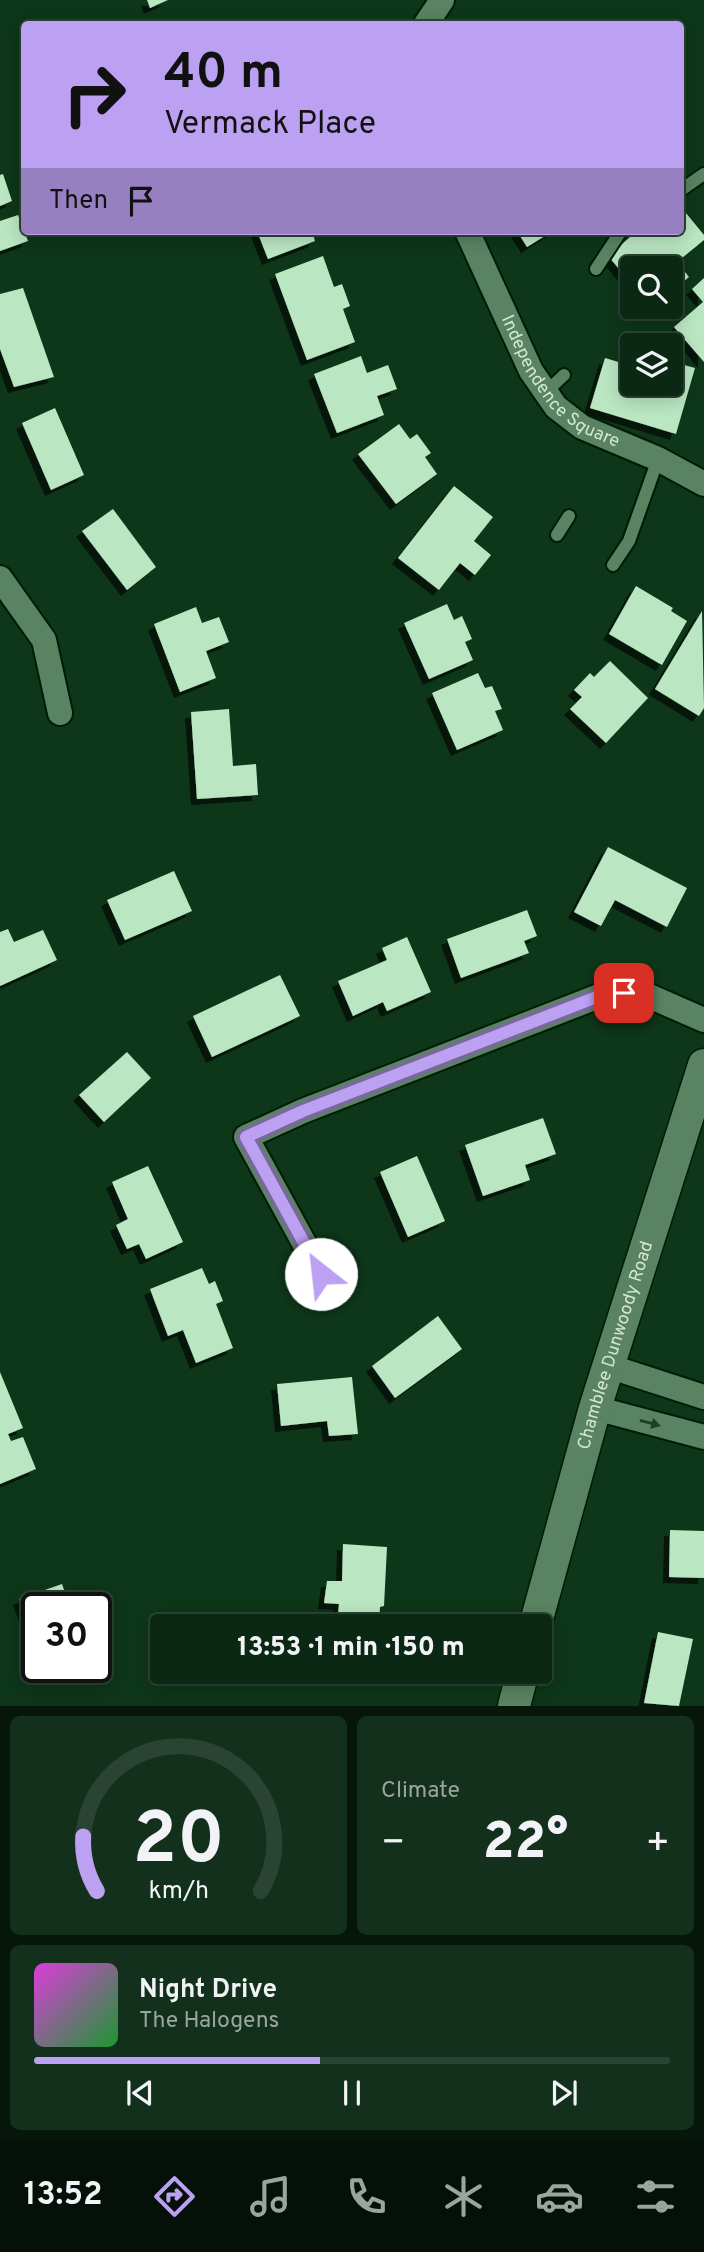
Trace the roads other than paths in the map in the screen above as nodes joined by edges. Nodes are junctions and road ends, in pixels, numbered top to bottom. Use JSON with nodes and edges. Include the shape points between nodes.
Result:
{"nodes":[{"id":1,"x":442,"y":0,"type":"edge"},
{"id":2,"x":428,"y":21,"type":"edge"},
{"id":3,"x":704,"y":174,"type":"edge"},
{"id":4,"x":684,"y":188,"type":"edge"},
{"id":5,"x":469,"y":235,"type":"edge"},
{"id":6,"x":618,"y":235,"type":"edge"},
{"id":7,"x":596,"y":269,"type":"dead end"},
{"id":8,"x":564,"y":375,"type":"dead end"},
{"id":9,"x":546,"y":392,"type":"junction"},
{"id":10,"x":658,"y":459,"type":"junction"},
{"id":11,"x":704,"y":484,"type":"edge"},
{"id":12,"x":569,"y":516,"type":"dead end"},
{"id":13,"x":557,"y":535,"type":"dead end"},
{"id":14,"x":613,"y":565,"type":"dead end"},
{"id":15,"x":0,"y":578,"type":"edge"},
{"id":16,"x":60,"y":713,"type":"dead end"},
{"id":17,"x":704,"y":1020,"type":"edge"},
{"id":18,"x":704,"y":1065,"type":"edge"},
{"id":19,"x":321,"y":1274,"type":"dead end"},
{"id":20,"x":608,"y":1366,"type":"junction"},
{"id":21,"x":704,"y":1397,"type":"edge"},
{"id":22,"x":595,"y":1408,"type":"junction"},
{"id":23,"x":704,"y":1437,"type":"edge"},
{"id":24,"x":537,"y":1614,"type":"edge"},
{"id":25,"x":520,"y":1684,"type":"edge"},
{"id":26,"x":514,"y":1706,"type":"edge"}],
"edges":[{"from":1,"to":2,"type":"street"},
{"from":3,"to":4,"type":"lane"},
{"from":5,"to":9,"type":"street","name":"Independence Square","via":[[531,371]]},
{"from":6,"to":7,"type":"lane"},
{"from":8,"to":9,"type":"lane"},
{"from":9,"to":10,"type":"street","name":"Independence Square","via":[[555,407],[582,427]]},
{"from":10,"to":11,"type":"street","name":"Independence Square"},
{"from":10,"to":14,"type":"lane","via":[[629,541]]},
{"from":12,"to":13,"type":"lane"},
{"from":15,"to":16,"type":"street","via":[[44,639]]},
{"from":17,"to":19,"type":"street","via":[[640,992],[607,993],[246,1137]]},
{"from":18,"to":20,"type":"street","name":"Chamblee Dunwoody Road"},
{"from":20,"to":21,"type":"street"},
{"from":20,"to":22,"type":"street","name":"Chamblee Dunwoody Road"},
{"from":22,"to":23,"type":"street","one_way":true},
{"from":22,"to":24,"type":"street","name":"Chamblee Dunwoody Road"},
{"from":25,"to":26,"type":"street"}]}
